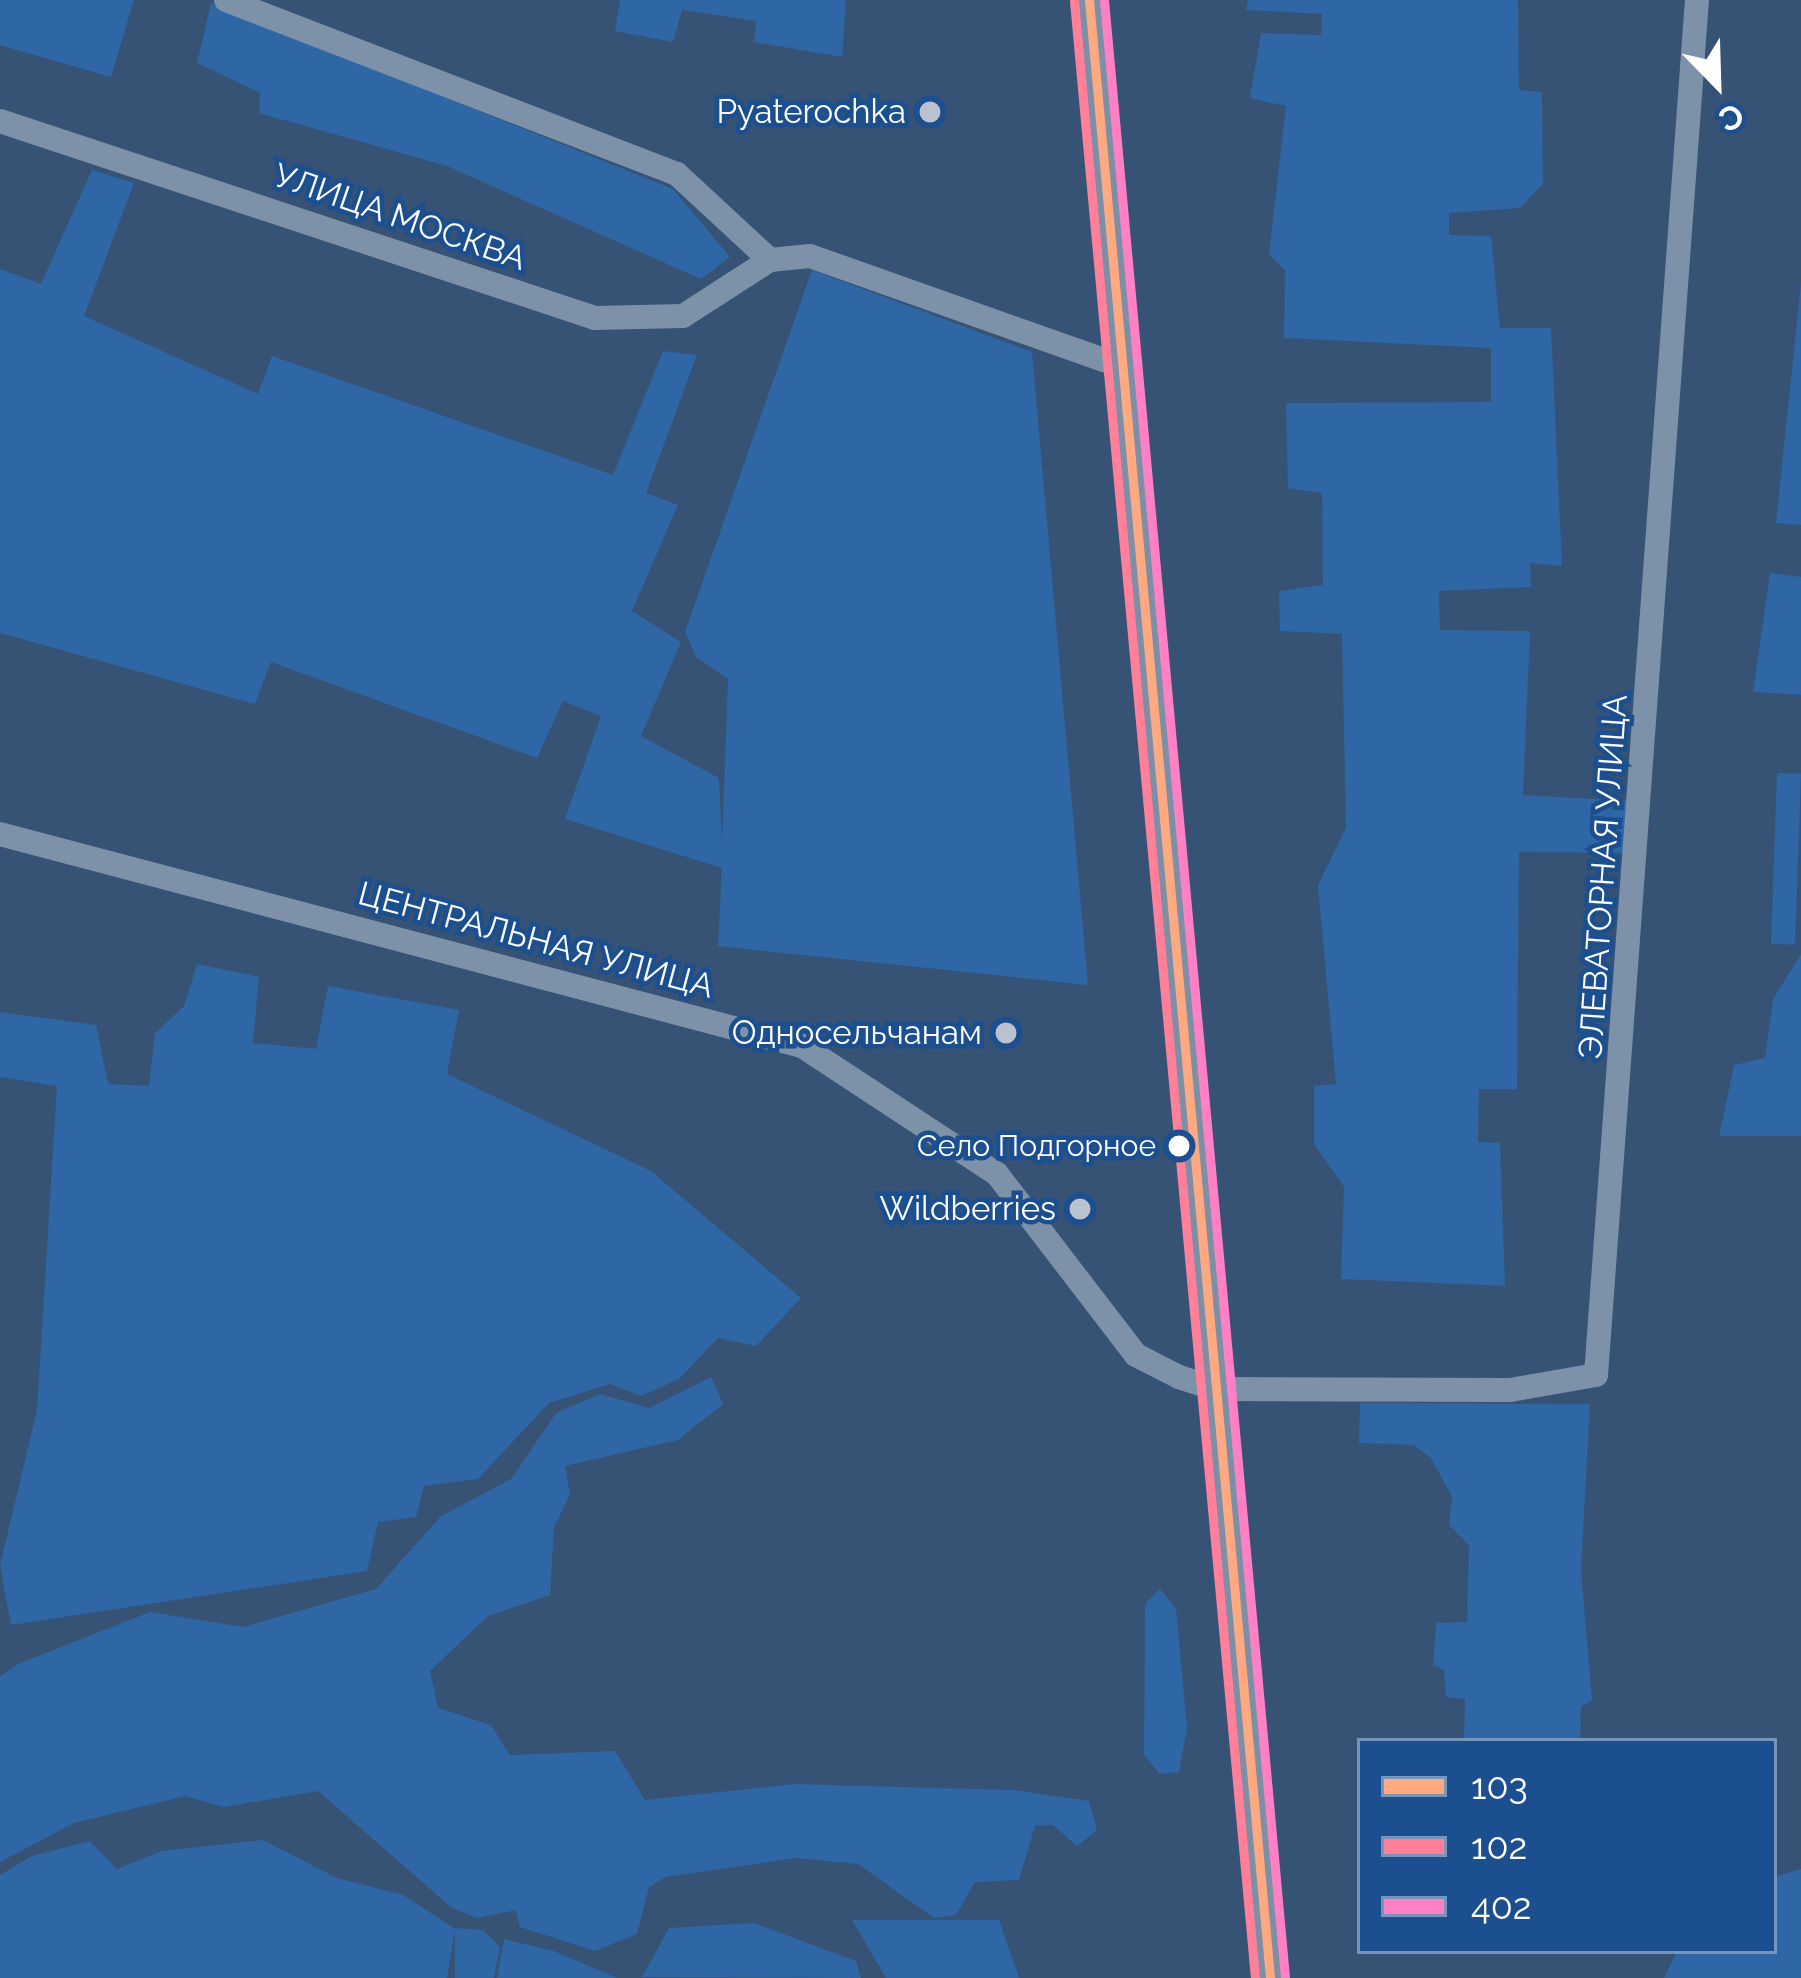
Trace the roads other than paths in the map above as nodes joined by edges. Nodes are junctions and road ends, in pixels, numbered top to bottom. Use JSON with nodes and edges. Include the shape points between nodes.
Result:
{"nodes":[{"id":1,"x":226,"y":0,"type":"edge"},
{"id":2,"x":1089,"y":0,"type":"edge"},
{"id":3,"x":1697,"y":0,"type":"edge"},
{"id":4,"x":0,"y":122,"type":"edge"},
{"id":5,"x":770,"y":260,"type":"junction"},
{"id":6,"x":1124,"y":367,"type":"junction"},
{"id":7,"x":0,"y":834,"type":"edge"},
{"id":8,"x":1215,"y":1389,"type":"junction"},
{"id":9,"x":1270,"y":1978,"type":"edge"}],
"edges":[{"from":1,"to":5,"type":"street","via":[[677,174]]},
{"from":2,"to":6,"type":"main road"},
{"from":3,"to":8,"type":"street","name":"ЭЛЕВАТОРНАЯ УЛИЦА","via":[[1596,1375],[1510,1390]]},
{"from":4,"to":5,"type":"street","name":"УЛИЦА МОСКВА","via":[[595,318],[683,316]]},
{"from":5,"to":6,"type":"street","via":[[810,256]]},
{"from":6,"to":8,"type":"main road"},
{"from":7,"to":8,"type":"street","name":"ЦЕНТРАЛЬНАЯ УЛИЦА","via":[[802,1046],[997,1174],[1136,1355]]},
{"from":8,"to":9,"type":"main road"}]}
